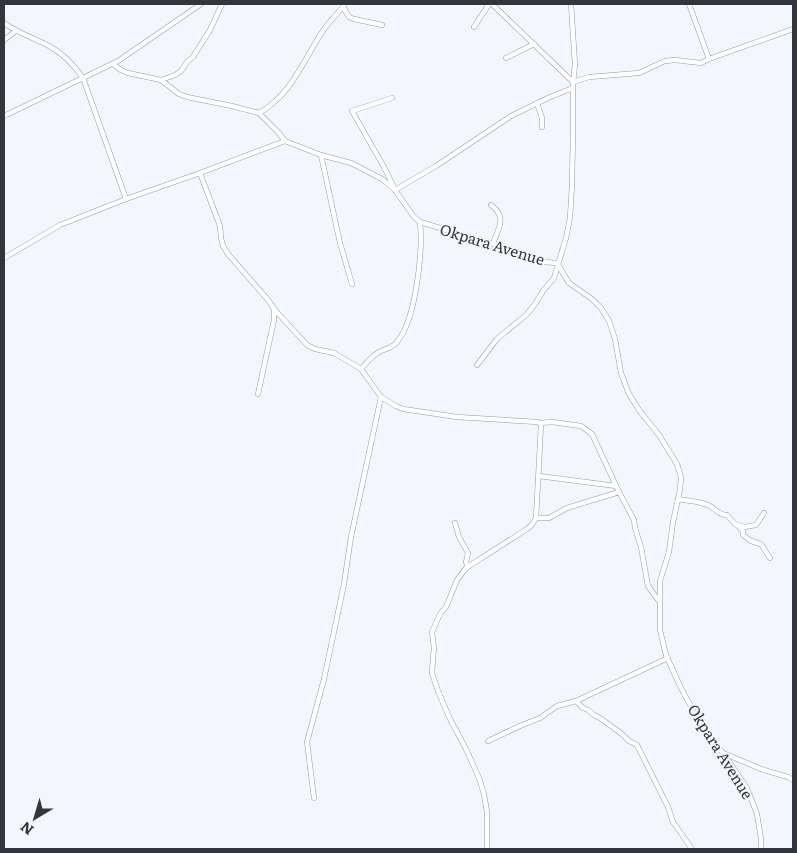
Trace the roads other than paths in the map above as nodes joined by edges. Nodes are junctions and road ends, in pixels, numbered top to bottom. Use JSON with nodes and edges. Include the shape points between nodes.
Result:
{"nodes":[{"id":1,"x":201,"y":4,"type":"edge"},
{"id":2,"x":222,"y":4,"type":"edge"},
{"id":3,"x":490,"y":4,"type":"edge"},
{"id":4,"x":571,"y":4,"type":"edge"},
{"id":5,"x":689,"y":4,"type":"edge"},
{"id":6,"x":344,"y":5,"type":"edge"},
{"id":7,"x":4,"y":23,"type":"edge"},
{"id":8,"x":382,"y":25,"type":"dead end"},
{"id":9,"x":474,"y":27,"type":"dead end"},
{"id":10,"x":793,"y":29,"type":"edge"},
{"id":11,"x":16,"y":31,"type":"junction"},
{"id":12,"x":4,"y":40,"type":"edge"},
{"id":13,"x":534,"y":44,"type":"junction"},
{"id":14,"x":506,"y":58,"type":"dead end"},
{"id":15,"x":709,"y":59,"type":"junction"},
{"id":16,"x":113,"y":64,"type":"junction"},
{"id":17,"x":83,"y":78,"type":"junction"},
{"id":18,"x":161,"y":80,"type":"junction"},
{"id":19,"x":573,"y":82,"type":"junction"},
{"id":20,"x":573,"y":88,"type":"junction"},
{"id":21,"x":392,"y":98,"type":"dead end"},
{"id":22,"x":537,"y":103,"type":"junction"},
{"id":23,"x":259,"y":113,"type":"junction"},
{"id":24,"x":4,"y":116,"type":"edge"},
{"id":25,"x":542,"y":127,"type":"dead end"},
{"id":26,"x":285,"y":141,"type":"junction"},
{"id":27,"x":321,"y":155,"type":"junction"},
{"id":28,"x":200,"y":174,"type":"junction"},
{"id":29,"x":395,"y":190,"type":"junction"},
{"id":30,"x":126,"y":199,"type":"junction"},
{"id":31,"x":491,"y":205,"type":"dead end"},
{"id":32,"x":420,"y":222,"type":"junction"},
{"id":33,"x":493,"y":244,"type":"junction"},
{"id":34,"x":4,"y":258,"type":"edge"},
{"id":35,"x":557,"y":263,"type":"junction"},
{"id":36,"x":352,"y":284,"type":"dead end"},
{"id":37,"x":274,"y":309,"type":"junction"},
{"id":38,"x":477,"y":365,"type":"dead end"},
{"id":39,"x":361,"y":369,"type":"junction"},
{"id":40,"x":258,"y":394,"type":"dead end"},
{"id":41,"x":381,"y":397,"type":"junction"},
{"id":42,"x":540,"y":423,"type":"junction"},
{"id":43,"x":539,"y":476,"type":"junction"},
{"id":44,"x":616,"y":486,"type":"junction"},
{"id":45,"x":619,"y":492,"type":"junction"},
{"id":46,"x":678,"y":500,"type":"junction"},
{"id":47,"x":764,"y":513,"type":"dead end"},
{"id":48,"x":536,"y":518,"type":"junction"},
{"id":49,"x":455,"y":523,"type":"dead end"},
{"id":50,"x":735,"y":524,"type":"junction"},
{"id":51,"x":770,"y":558,"type":"dead end"},
{"id":52,"x":468,"y":567,"type":"junction"},
{"id":53,"x":659,"y":601,"type":"junction"},
{"id":54,"x":668,"y":658,"type":"junction"},
{"id":55,"x":576,"y":701,"type":"junction"},
{"id":56,"x":488,"y":741,"type":"dead end"},
{"id":57,"x":722,"y":753,"type":"junction"},
{"id":58,"x":793,"y":780,"type":"edge"},
{"id":59,"x":314,"y":798,"type":"dead end"},
{"id":60,"x":488,"y":849,"type":"edge"},
{"id":61,"x":692,"y":849,"type":"edge"},
{"id":62,"x":761,"y":849,"type":"edge"}],
"edges":[{"from":1,"to":16,"type":"street"},
{"from":2,"to":18,"type":"street","via":[[195,54],[181,71]]},
{"from":3,"to":9,"type":"street"},
{"from":3,"to":13,"type":"street"},
{"from":4,"to":19,"type":"street"},
{"from":5,"to":15,"type":"street"},
{"from":6,"to":8,"type":"street","via":[[349,17]]},
{"from":6,"to":23,"type":"street","via":[[325,28],[290,86]]},
{"from":7,"to":11,"type":"street"},
{"from":10,"to":15,"type":"street"},
{"from":11,"to":12,"type":"street"},
{"from":11,"to":17,"type":"street","via":[[61,53]]},
{"from":13,"to":14,"type":"street"},
{"from":13,"to":19,"type":"street"},
{"from":15,"to":19,"type":"street","via":[[701,63],[665,61],[640,73],[589,77]]},
{"from":16,"to":17,"type":"street"},
{"from":16,"to":18,"type":"street","via":[[128,73]]},
{"from":17,"to":24,"type":"street"},
{"from":17,"to":30,"type":"street"},
{"from":18,"to":23,"type":"street","via":[[187,98]]},
{"from":19,"to":20,"type":"street"},
{"from":20,"to":22,"type":"street"},
{"from":20,"to":35,"type":"street","via":[[570,218]]},
{"from":21,"to":29,"type":"street","via":[[352,111]]},
{"from":22,"to":25,"type":"street"},
{"from":22,"to":29,"type":"street"},
{"from":23,"to":26,"type":"street"},
{"from":26,"to":27,"type":"street","name":"Okpara Avenue"},
{"from":26,"to":28,"type":"street"},
{"from":27,"to":29,"type":"street","name":"Okpara Avenue","via":[[351,163],[382,179]]},
{"from":27,"to":36,"type":"street"},
{"from":28,"to":30,"type":"street"},
{"from":28,"to":37,"type":"street","via":[[228,254]]},
{"from":29,"to":32,"type":"street","name":"Okpara Avenue"},
{"from":30,"to":34,"type":"street","via":[[60,225]]},
{"from":31,"to":33,"type":"street","via":[[499,213],[501,223]]},
{"from":32,"to":33,"type":"street","name":"Okpara Avenue"},
{"from":32,"to":39,"type":"street","via":[[417,280],[404,333],[397,343],[368,359]]},
{"from":33,"to":35,"type":"street","name":"Okpara Avenue","via":[[544,262]]},
{"from":35,"to":38,"type":"street","via":[[554,278],[535,304],[497,339]]},
{"from":35,"to":46,"type":"street","name":"Okpara Avenue","via":[[569,283],[592,299],[609,321],[629,394],[677,464],[681,477]]},
{"from":37,"to":39,"type":"street","via":[[307,345],[334,353]]},
{"from":37,"to":40,"type":"street"},
{"from":39,"to":41,"type":"street"},
{"from":41,"to":42,"type":"street","via":[[410,410]]},
{"from":41,"to":59,"type":"street","via":[[328,660],[307,742]]},
{"from":42,"to":43,"type":"street"},
{"from":42,"to":44,"type":"street","via":[[582,426],[592,434]]},
{"from":43,"to":44,"type":"street"},
{"from":43,"to":48,"type":"street"},
{"from":44,"to":45,"type":"street"},
{"from":45,"to":48,"type":"street","via":[[567,508],[549,518]]},
{"from":45,"to":53,"type":"street","via":[[634,520],[648,586]]},
{"from":46,"to":50,"type":"street","via":[[710,506],[714,511],[727,515]]},
{"from":46,"to":53,"type":"street","name":"Okpara Avenue","via":[[660,581]]},
{"from":47,"to":50,"type":"street","via":[[756,525],[744,527]]},
{"from":48,"to":52,"type":"street","via":[[527,529]]},
{"from":49,"to":52,"type":"street","via":[[468,553]]},
{"from":50,"to":51,"type":"street","via":[[751,542],[762,544]]},
{"from":52,"to":60,"type":"street","via":[[432,632],[432,673],[441,700],[479,778],[487,812]]},
{"from":53,"to":54,"type":"street","name":"Okpara Avenue","via":[[660,630]]},
{"from":54,"to":55,"type":"street"},
{"from":54,"to":57,"type":"street","name":"Okpara Avenue","via":[[703,729]]},
{"from":55,"to":56,"type":"street","via":[[557,706],[540,718]]},
{"from":55,"to":61,"type":"street","via":[[637,745],[673,822]]},
{"from":57,"to":58,"type":"street"},
{"from":57,"to":62,"type":"street","name":"Okpara Avenue","via":[[747,788],[757,814]]}]}
